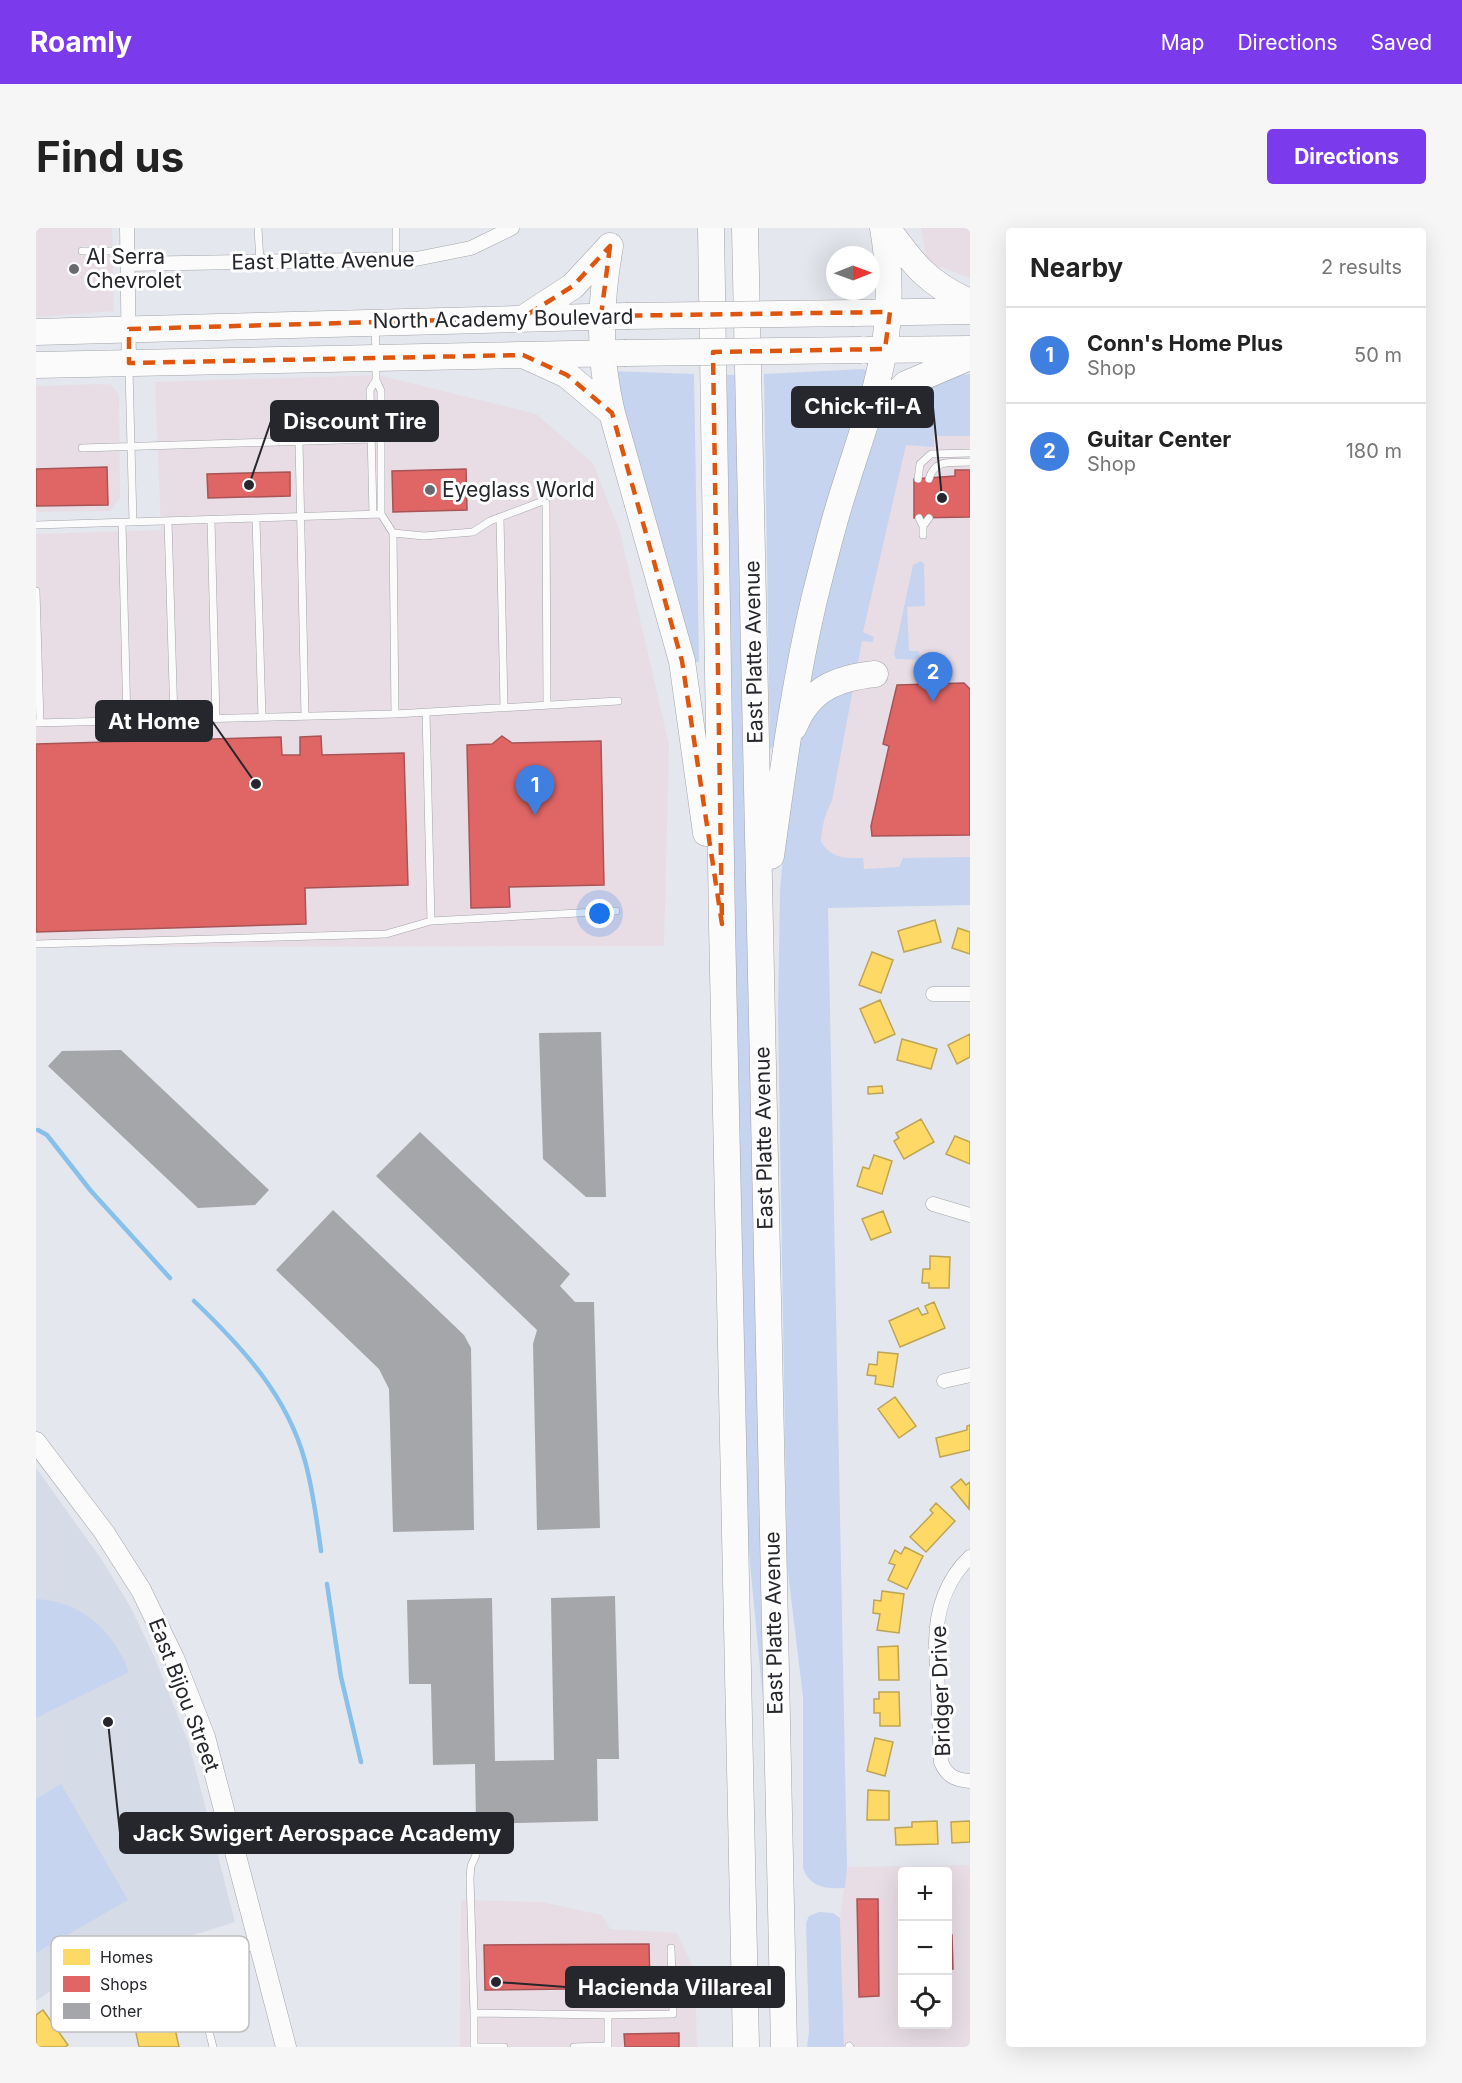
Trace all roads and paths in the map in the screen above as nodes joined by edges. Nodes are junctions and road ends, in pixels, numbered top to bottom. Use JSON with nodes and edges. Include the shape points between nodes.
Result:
{"nodes":[{"id":1,"x":127,"y":228,"type":"edge"},
{"id":2,"x":258,"y":228,"type":"edge"},
{"id":3,"x":396,"y":228,"type":"edge"},
{"id":4,"x":512,"y":228,"type":"edge"},
{"id":5,"x":711,"y":228,"type":"edge"},
{"id":6,"x":745,"y":228,"type":"edge"},
{"id":7,"x":885,"y":228,"type":"edge"},
{"id":8,"x":612,"y":237,"type":"edge"},
{"id":9,"x":82,"y":251,"type":"dead end"},
{"id":10,"x":127,"y":257,"type":"junction"},
{"id":11,"x":396,"y":260,"type":"junction"},
{"id":12,"x":260,"y":262,"type":"junction"},
{"id":13,"x":970,"y":302,"type":"edge"},
{"id":14,"x":970,"y":311,"type":"edge"},
{"id":15,"x":890,"y":312,"type":"junction"},
{"id":16,"x":614,"y":316,"type":"junction"},
{"id":17,"x":522,"y":318,"type":"junction"},
{"id":18,"x":375,"y":322,"type":"junction"},
{"id":19,"x":129,"y":329,"type":"junction"},
{"id":20,"x":36,"y":332,"type":"edge"},
{"id":21,"x":970,"y":349,"type":"edge"},
{"id":22,"x":874,"y":350,"type":"junction"},
{"id":23,"x":613,"y":353,"type":"junction"},
{"id":24,"x":523,"y":355,"type":"junction"},
{"id":25,"x":970,"y":357,"type":"edge"},
{"id":26,"x":129,"y":363,"type":"junction"},
{"id":27,"x":36,"y":365,"type":"edge"},
{"id":28,"x":376,"y":368,"type":"junction"},
{"id":29,"x":612,"y":413,"type":"junction"},
{"id":30,"x":869,"y":419,"type":"junction"},
{"id":31,"x":371,"y":439,"type":"junction"},
{"id":32,"x":299,"y":442,"type":"junction"},
{"id":33,"x":131,"y":447,"type":"junction"},
{"id":34,"x":82,"y":448,"type":"dead end"},
{"id":35,"x":970,"y":453,"type":"edge"},
{"id":36,"x":970,"y":462,"type":"edge"},
{"id":37,"x":918,"y":479,"type":"dead end"},
{"id":38,"x":929,"y":479,"type":"dead end"},
{"id":39,"x":377,"y":514,"type":"junction"},
{"id":40,"x":299,"y":517,"type":"junction"},
{"id":41,"x":500,"y":517,"type":"junction"},
{"id":42,"x":919,"y":518,"type":"dead end"},
{"id":43,"x":929,"y":518,"type":"dead end"},
{"id":44,"x":256,"y":519,"type":"junction"},
{"id":45,"x":211,"y":520,"type":"junction"},
{"id":46,"x":168,"y":521,"type":"junction"},
{"id":47,"x":134,"y":522,"type":"junction"},
{"id":48,"x":122,"y":523,"type":"junction"},
{"id":49,"x":36,"y":525,"type":"edge"},
{"id":50,"x":923,"y":526,"type":"junction"},
{"id":51,"x":393,"y":533,"type":"junction"},
{"id":52,"x":923,"y":535,"type":"dead end"},
{"id":53,"x":36,"y":591,"type":"edge"},
{"id":54,"x":874,"y":674,"type":"dead end"},
{"id":55,"x":618,"y":701,"type":"dead end"},
{"id":56,"x":547,"y":705,"type":"junction"},
{"id":57,"x":504,"y":708,"type":"junction"},
{"id":58,"x":426,"y":712,"type":"junction"},
{"id":59,"x":395,"y":714,"type":"junction"},
{"id":60,"x":305,"y":716,"type":"junction"},
{"id":61,"x":262,"y":717,"type":"junction"},
{"id":62,"x":216,"y":718,"type":"junction"},
{"id":63,"x":174,"y":720,"type":"junction"},
{"id":64,"x":128,"y":721,"type":"junction"},
{"id":65,"x":38,"y":723,"type":"edge"},
{"id":66,"x":785,"y":752,"type":"junction"},
{"id":67,"x":616,"y":911,"type":"dead end"},
{"id":68,"x":431,"y":921,"type":"junction"},
{"id":69,"x":722,"y":924,"type":"junction"},
{"id":70,"x":36,"y":944,"type":"edge"},
{"id":71,"x":761,"y":949,"type":"junction"},
{"id":72,"x":933,"y":994,"type":"dead end"},
{"id":73,"x":970,"y":994,"type":"edge"},
{"id":74,"x":933,"y":1204,"type":"dead end"},
{"id":75,"x":970,"y":1215,"type":"edge"},
{"id":76,"x":970,"y":1375,"type":"edge"},
{"id":77,"x":944,"y":1381,"type":"dead end"},
{"id":78,"x":36,"y":1442,"type":"edge"},
{"id":79,"x":970,"y":1557,"type":"edge"},
{"id":80,"x":970,"y":1781,"type":"edge"},
{"id":81,"x":476,"y":1855,"type":"dead end"},
{"id":82,"x":260,"y":1945,"type":"junction"},
{"id":83,"x":249,"y":1948,"type":"edge"},
{"id":84,"x":671,"y":1948,"type":"dead end"},
{"id":85,"x":474,"y":2013,"type":"junction"},
{"id":86,"x":608,"y":2015,"type":"junction"},
{"id":87,"x":209,"y":2032,"type":"edge"},
{"id":88,"x":213,"y":2047,"type":"edge"},
{"id":89,"x":286,"y":2047,"type":"edge"},
{"id":90,"x":474,"y":2047,"type":"edge"},
{"id":91,"x":504,"y":2047,"type":"edge"},
{"id":92,"x":574,"y":2047,"type":"edge"},
{"id":93,"x":608,"y":2047,"type":"edge"},
{"id":94,"x":747,"y":2047,"type":"edge"},
{"id":95,"x":784,"y":2047,"type":"edge"}],
"edges":[{"from":1,"to":10,"type":"street"},
{"from":2,"to":12,"type":"lane"},
{"from":3,"to":11,"type":"lane"},
{"from":4,"to":11,"type":"street","name":"East Platte Avenue","via":[[451,254]]},
{"from":5,"to":69,"type":"highway","name":"East Platte Avenue"},
{"from":6,"to":71,"type":"highway","name":"East Platte Avenue"},
{"from":7,"to":13,"type":"highway","via":[[922,274]]},
{"from":7,"to":15,"type":"highway"},
{"from":8,"to":16,"type":"highway"},
{"from":8,"to":17,"type":"highway","via":[[573,286]]},
{"from":9,"to":10,"type":"lane"},
{"from":10,"to":12,"type":"street","name":"East Platte Avenue"},
{"from":10,"to":19,"type":"street"},
{"from":11,"to":12,"type":"street","name":"East Platte Avenue"},
{"from":14,"to":15,"type":"highway","name":"North Academy Boulevard"},
{"from":15,"to":16,"type":"highway","name":"North Academy Boulevard","bridge":true},
{"from":15,"to":22,"type":"highway"},
{"from":16,"to":17,"type":"highway","name":"North Academy Boulevard"},
{"from":16,"to":23,"type":"highway"},
{"from":17,"to":18,"type":"highway","name":"North Academy Boulevard"},
{"from":18,"to":19,"type":"highway","name":"North Academy Boulevard"},
{"from":18,"to":28,"type":"lane"},
{"from":19,"to":20,"type":"highway","name":"North Academy Boulevard"},
{"from":19,"to":26,"type":"street"},
{"from":21,"to":22,"type":"highway","name":"North Academy Boulevard"},
{"from":22,"to":23,"type":"highway","name":"North Academy Boulevard","bridge":true},
{"from":22,"to":30,"type":"highway"},
{"from":23,"to":24,"type":"highway","name":"North Academy Boulevard"},
{"from":23,"to":29,"type":"highway","via":[[604,381]]},
{"from":24,"to":28,"type":"highway","name":"North Academy Boulevard"},
{"from":24,"to":29,"type":"highway","via":[[567,375]]},
{"from":25,"to":30,"type":"highway","via":[[906,384]]},
{"from":26,"to":27,"type":"highway","name":"North Academy Boulevard"},
{"from":26,"to":28,"type":"highway","name":"North Academy Boulevard"},
{"from":26,"to":33,"type":"lane"},
{"from":28,"to":31,"type":"lane","via":[[370,390]]},
{"from":28,"to":39,"type":"lane","via":[[381,391]]},
{"from":29,"to":69,"type":"highway","via":[[681,661]]},
{"from":30,"to":66,"type":"highway","via":[[836,515],[814,600]]},
{"from":31,"to":32,"type":"lane"},
{"from":31,"to":39,"type":"lane"},
{"from":32,"to":33,"type":"lane"},
{"from":32,"to":40,"type":"lane"},
{"from":33,"to":34,"type":"lane"},
{"from":33,"to":47,"type":"lane"},
{"from":35,"to":37,"type":"lane","via":[[931,454],[920,464]]},
{"from":36,"to":38,"type":"lane","via":[[938,464]]},
{"from":39,"to":40,"type":"lane"},
{"from":39,"to":51,"type":"lane"},
{"from":40,"to":44,"type":"lane"},
{"from":40,"to":60,"type":"lane"},
{"from":41,"to":51,"type":"lane","via":[[473,532],[424,536]]},
{"from":41,"to":56,"type":"lane","via":[[544,502]]},
{"from":41,"to":57,"type":"lane"},
{"from":42,"to":50,"type":"lane"},
{"from":43,"to":50,"type":"lane"},
{"from":44,"to":45,"type":"lane"},
{"from":44,"to":61,"type":"lane"},
{"from":45,"to":46,"type":"lane"},
{"from":45,"to":62,"type":"lane"},
{"from":46,"to":47,"type":"lane"},
{"from":46,"to":63,"type":"lane"},
{"from":47,"to":48,"type":"lane"},
{"from":48,"to":49,"type":"lane"},
{"from":48,"to":64,"type":"lane"},
{"from":50,"to":52,"type":"lane"},
{"from":51,"to":59,"type":"lane"},
{"from":53,"to":65,"type":"lane"},
{"from":54,"to":66,"type":"highway","via":[[848,677],[815,693],[796,721]]},
{"from":55,"to":56,"type":"lane"},
{"from":56,"to":57,"type":"lane"},
{"from":57,"to":58,"type":"lane"},
{"from":58,"to":59,"type":"lane"},
{"from":58,"to":68,"type":"lane"},
{"from":59,"to":60,"type":"lane"},
{"from":60,"to":61,"type":"lane"},
{"from":61,"to":62,"type":"lane"},
{"from":62,"to":63,"type":"lane"},
{"from":63,"to":64,"type":"lane"},
{"from":64,"to":65,"type":"lane"},
{"from":66,"to":71,"type":"highway"},
{"from":67,"to":68,"type":"lane"},
{"from":68,"to":70,"type":"lane","via":[[387,934]]},
{"from":69,"to":94,"type":"highway","name":"East Platte Avenue"},
{"from":71,"to":95,"type":"highway","name":"East Platte Avenue"},
{"from":72,"to":73,"type":"street"},
{"from":74,"to":75,"type":"street"},
{"from":76,"to":77,"type":"street"},
{"from":78,"to":82,"type":"street","name":"East Bijou Street","via":[[104,1532],[141,1590],[174,1658],[206,1737]]},
{"from":79,"to":80,"type":"street","name":"Bridger Drive","via":[[944,1592],[936,1644],[941,1762],[945,1772]]},
{"from":81,"to":85,"type":"lane","via":[[470,1878]]},
{"from":82,"to":83,"type":"lane"},
{"from":82,"to":89,"type":"street","name":"East Bijou Street"},
{"from":84,"to":86,"type":"lane","via":[[673,2014]]},
{"from":85,"to":86,"type":"lane"},
{"from":85,"to":90,"type":"lane"},
{"from":86,"to":93,"type":"lane"},
{"from":87,"to":88,"type":"lane"},
{"from":90,"to":91,"type":"lane"},
{"from":92,"to":93,"type":"lane"}]}
